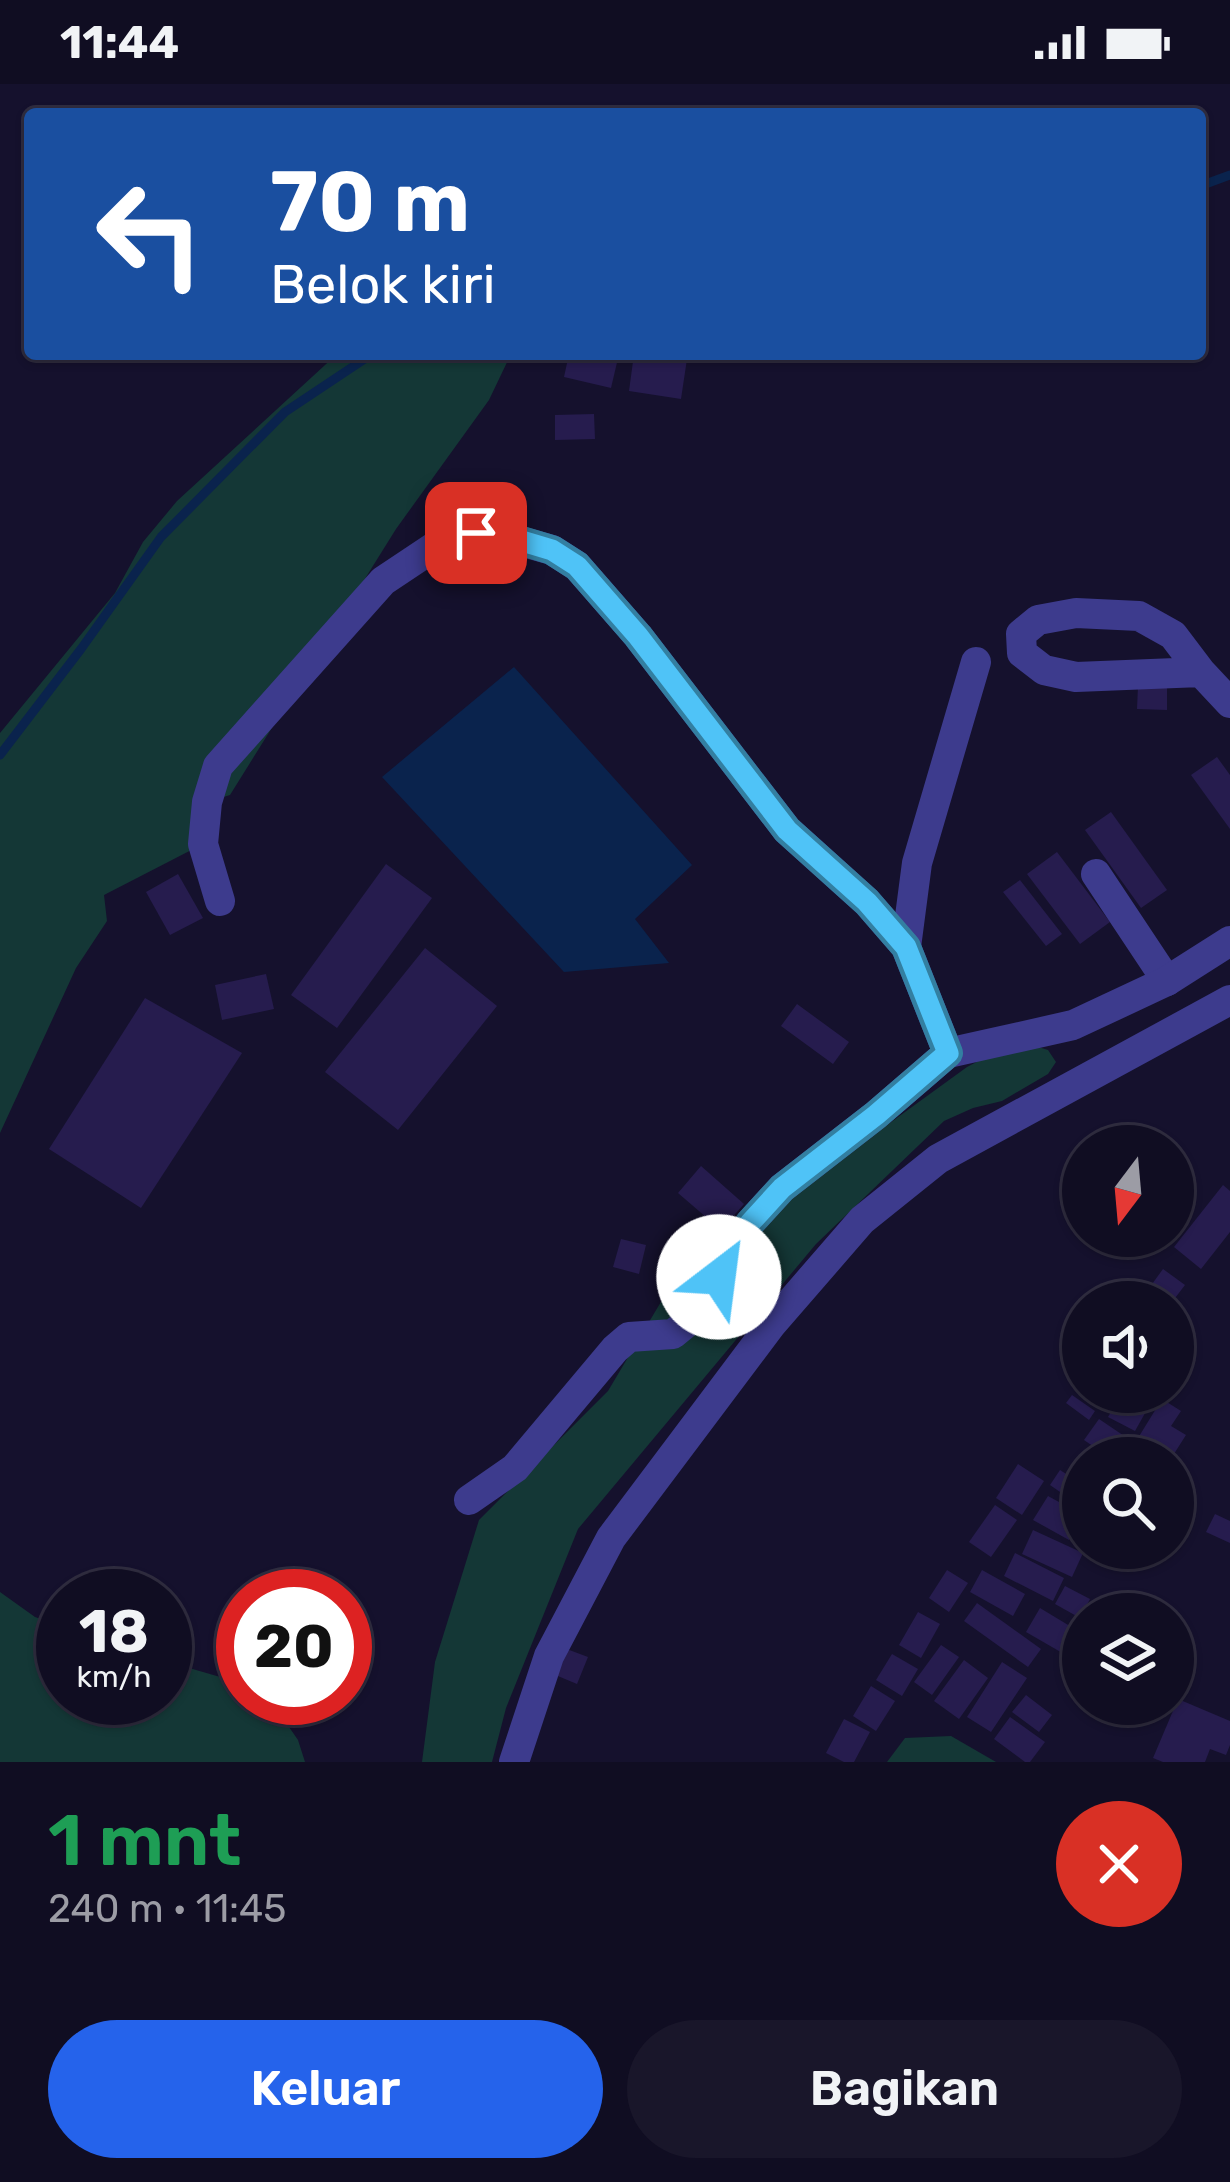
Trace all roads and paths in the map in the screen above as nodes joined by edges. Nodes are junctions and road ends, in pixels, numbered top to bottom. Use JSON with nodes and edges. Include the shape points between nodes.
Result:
{"nodes":[{"id":1,"x":976,"y":662,"type":"dead end"},
{"id":2,"x":1201,"y":673,"type":"junction"},
{"id":3,"x":1230,"y":703,"type":"edge"},
{"id":4,"x":1096,"y":874,"type":"dead end"},
{"id":5,"x":220,"y":901,"type":"dead end"},
{"id":6,"x":1230,"y":941,"type":"edge"},
{"id":7,"x":906,"y":947,"type":"junction"},
{"id":8,"x":1167,"y":981,"type":"junction"},
{"id":9,"x":1230,"y":1000,"type":"edge"},
{"id":10,"x":948,"y":1053,"type":"junction"},
{"id":11,"x":469,"y":1500,"type":"dead end"},
{"id":12,"x":514,"y":1762,"type":"edge"}],
"edges":[{"from":1,"to":7,"type":"street","via":[[917,863]]},
{"from":2,"to":2,"type":"street","via":[[1173,635],[1139,616],[1076,613],[1038,620],[1021,634],[1022,653],[1044,670],[1076,677]]},
{"from":2,"to":3,"type":"street"},
{"from":4,"to":8,"type":"street"},
{"from":5,"to":7,"type":"street","via":[[203,844],[218,766],[383,581],[448,537],[476,533],[552,550],[577,566],[787,830]]},
{"from":6,"to":8,"type":"street"},
{"from":7,"to":10,"type":"street"},
{"from":8,"to":10,"type":"street","via":[[1073,1025]]},
{"from":9,"to":12,"type":"street","via":[[938,1159],[862,1220],[771,1325],[611,1538],[549,1656]]},
{"from":10,"to":11,"type":"street","via":[[782,1188],[684,1325],[673,1334],[629,1337],[615,1348],[514,1468]]}]}
